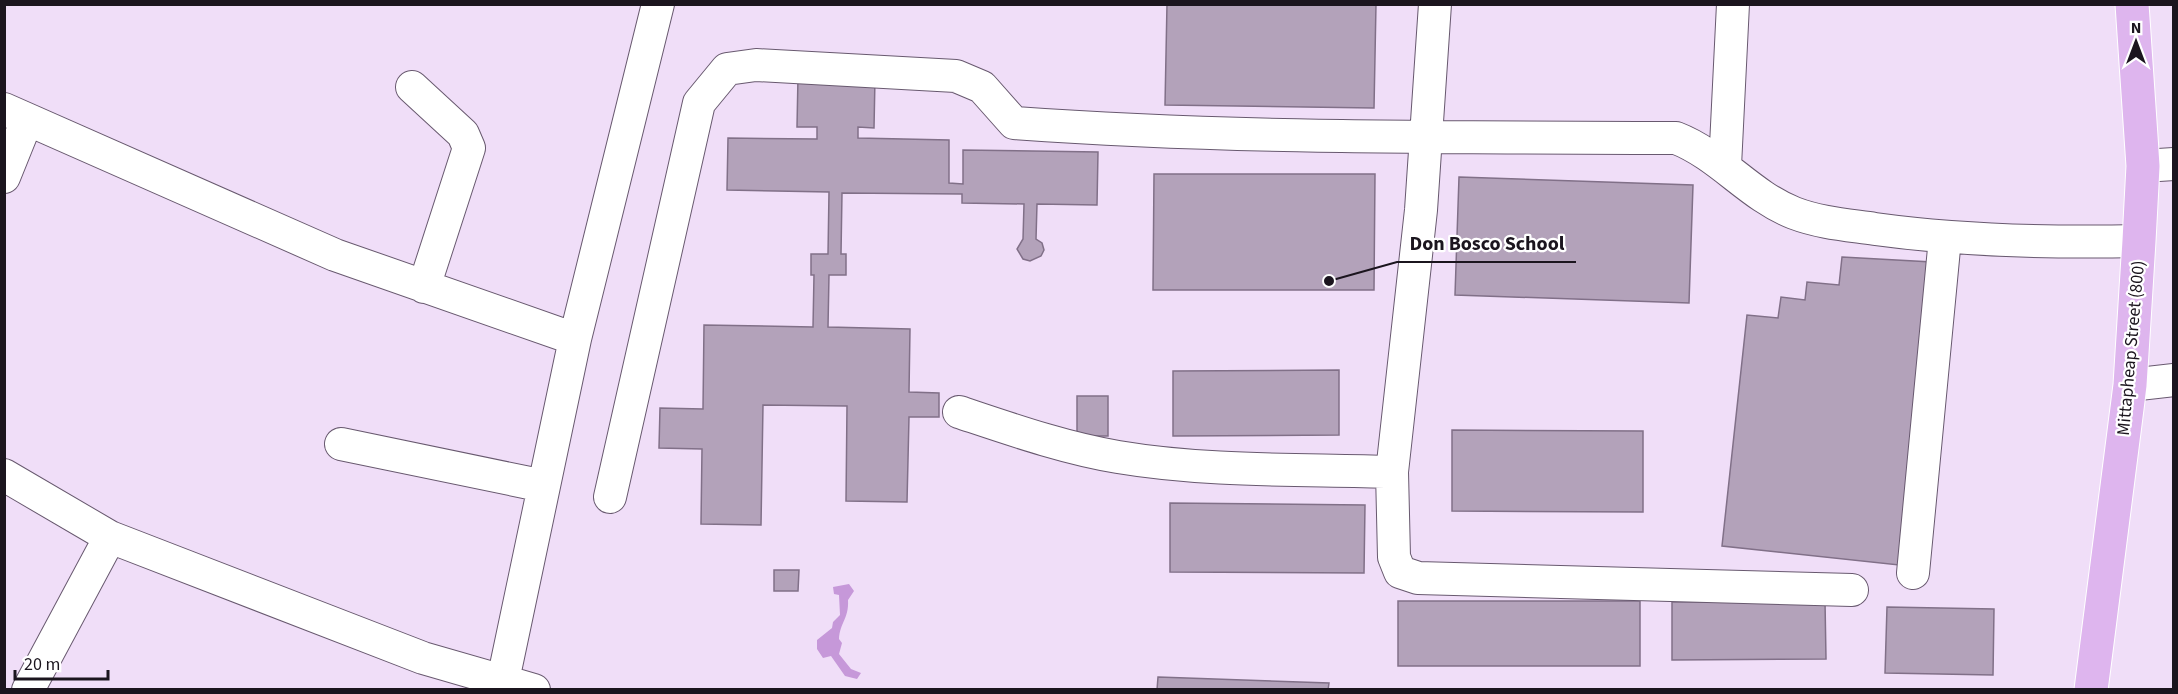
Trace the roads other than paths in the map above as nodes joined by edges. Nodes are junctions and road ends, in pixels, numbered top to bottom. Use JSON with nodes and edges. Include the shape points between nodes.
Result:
{"nodes":[{"id":1,"x":658,"y":4,"type":"edge"},
{"id":2,"x":1435,"y":4,"type":"edge"},
{"id":3,"x":1733,"y":4,"type":"edge"},
{"id":4,"x":2132,"y":4,"type":"edge"},
{"id":5,"x":412,"y":87,"type":"dead end"},
{"id":6,"x":16,"y":114,"type":"edge"},
{"id":7,"x":1426,"y":137,"type":"junction"},
{"id":8,"x":2158,"y":165,"type":"edge"},
{"id":9,"x":1725,"y":166,"type":"junction"},
{"id":10,"x":4,"y":177,"type":"edge"},
{"id":11,"x":1945,"y":238,"type":"junction"},
{"id":12,"x":2139,"y":242,"type":"junction"},
{"id":13,"x":424,"y":286,"type":"junction"},
{"id":14,"x":575,"y":339,"type":"junction"},
{"id":15,"x":2174,"y":380,"type":"edge"},
{"id":16,"x":2130,"y":384,"type":"junction"},
{"id":17,"x":959,"y":412,"type":"dead end"},
{"id":18,"x":341,"y":444,"type":"dead end"},
{"id":19,"x":1392,"y":472,"type":"junction"},
{"id":20,"x":4,"y":475,"type":"edge"},
{"id":21,"x":544,"y":486,"type":"junction"},
{"id":22,"x":610,"y":497,"type":"dead end"},
{"id":23,"x":110,"y":537,"type":"junction"},
{"id":24,"x":1913,"y":573,"type":"dead end"},
{"id":25,"x":1852,"y":590,"type":"dead end"},
{"id":26,"x":502,"y":685,"type":"edge"},
{"id":27,"x":30,"y":689,"type":"edge"},
{"id":28,"x":534,"y":690,"type":"edge"},
{"id":29,"x":2091,"y":690,"type":"edge"}],
"edges":[{"from":1,"to":14,"type":"street"},
{"from":2,"to":7,"type":"street"},
{"from":3,"to":9,"type":"street"},
{"from":4,"to":8,"type":"main road","name":"Mittapheap Street (800)"},
{"from":5,"to":13,"type":"street","via":[[463,134],[469,148]]},
{"from":6,"to":10,"type":"street"},
{"from":6,"to":13,"type":"street","via":[[335,255]]},
{"from":7,"to":9,"type":"street","via":[[1676,138]]},
{"from":7,"to":19,"type":"street"},
{"from":7,"to":22,"type":"street","via":[[1137,132],[1014,123],[982,87],[956,76],[756,65],[727,69],[699,102]]},
{"from":8,"to":12,"type":"main road","name":"Mittapheap Street (800)"},
{"from":9,"to":11,"type":"street","via":[[1758,193],[1793,213],[1816,220]]},
{"from":11,"to":12,"type":"street"},
{"from":11,"to":24,"type":"street"},
{"from":12,"to":16,"type":"main road","name":"Mittapheap Street (800)"},
{"from":13,"to":14,"type":"street"},
{"from":14,"to":21,"type":"street"},
{"from":15,"to":16,"type":"street"},
{"from":16,"to":29,"type":"main road","name":"Mittapheap Street (800)"},
{"from":17,"to":19,"type":"street","via":[[1115,457],[1167,464]]},
{"from":18,"to":21,"type":"street"},
{"from":19,"to":25,"type":"street","via":[[1394,557],[1400,572],[1418,578]]},
{"from":20,"to":23,"type":"street"},
{"from":21,"to":26,"type":"street"},
{"from":23,"to":26,"type":"street"},
{"from":23,"to":27,"type":"street"},
{"from":26,"to":28,"type":"street"}]}
